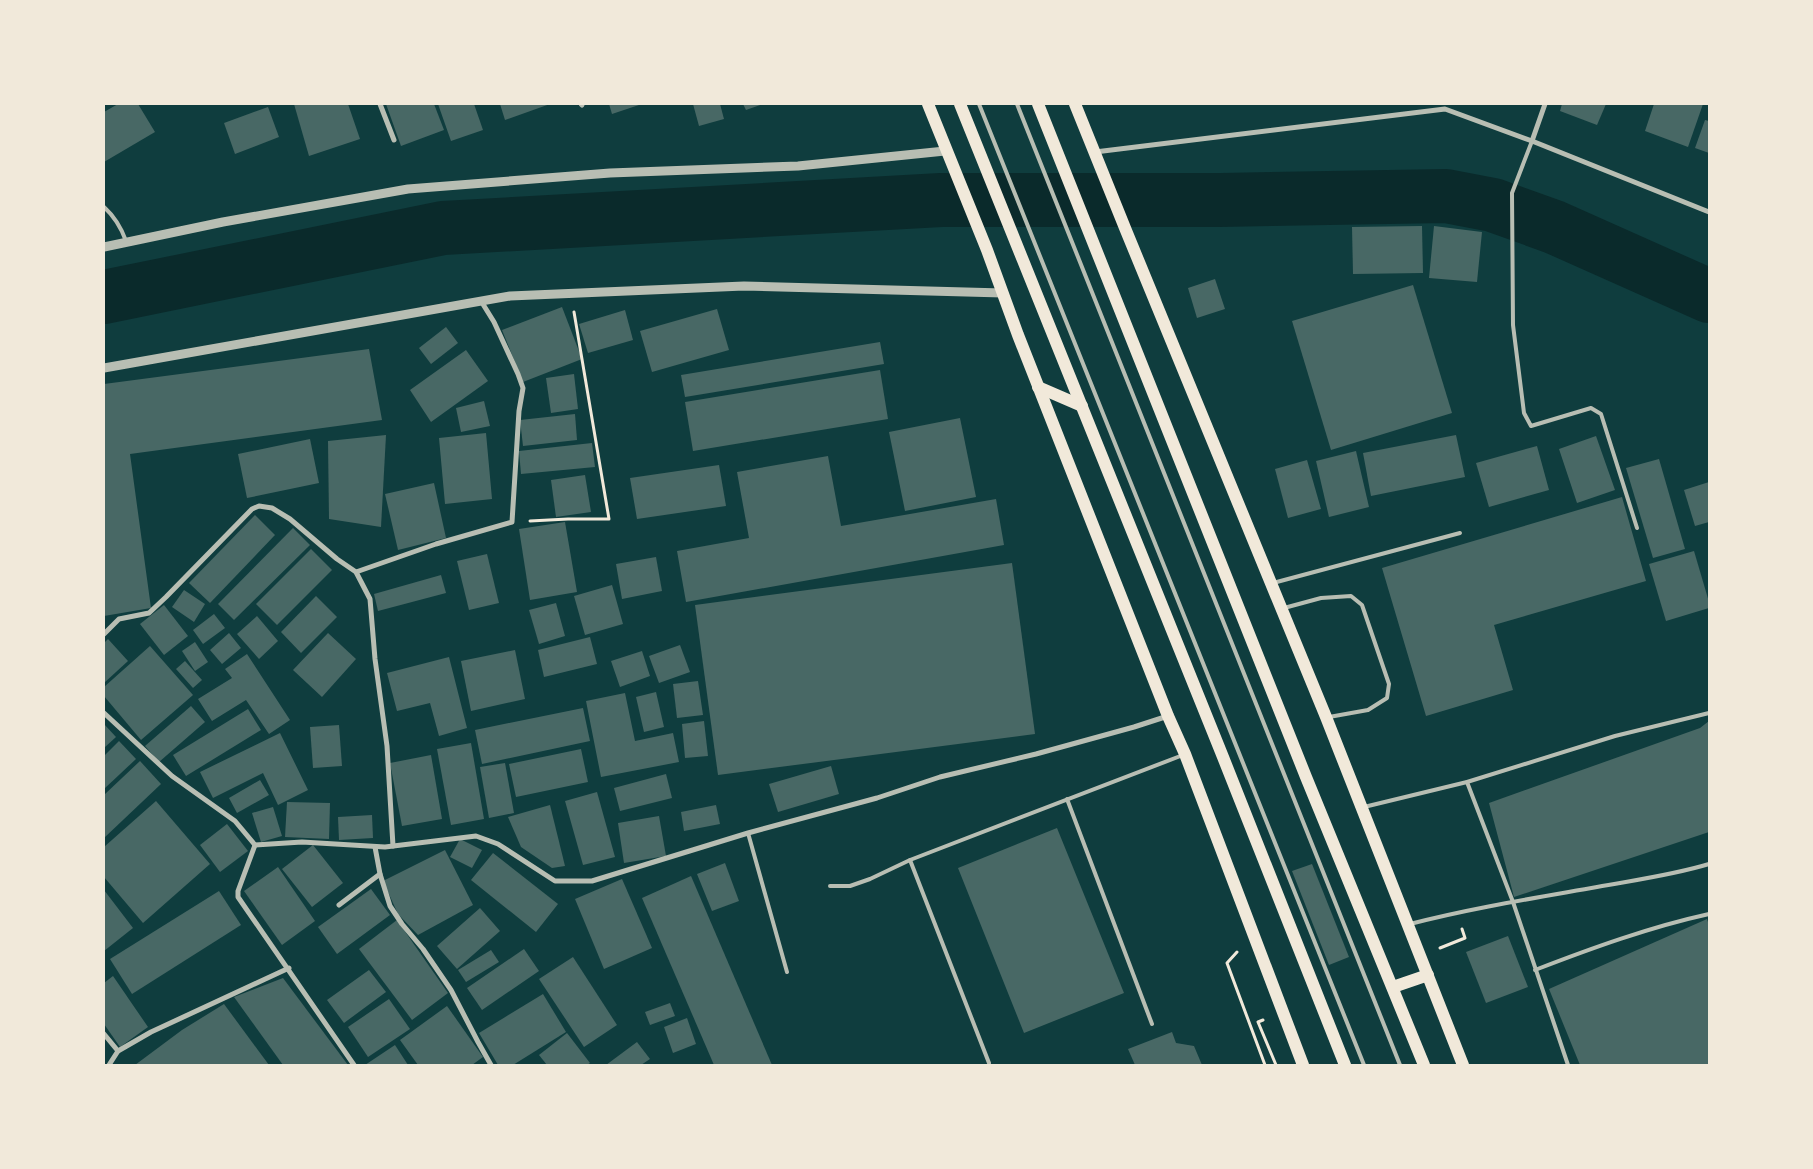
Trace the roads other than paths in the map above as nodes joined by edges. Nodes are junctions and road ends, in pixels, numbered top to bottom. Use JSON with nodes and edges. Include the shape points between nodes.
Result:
{"nodes":[{"id":1,"x":380,"y":104,"type":"edge"},
{"id":2,"x":928,"y":104,"type":"edge"},
{"id":3,"x":960,"y":104,"type":"edge"},
{"id":4,"x":979,"y":104,"type":"edge"},
{"id":5,"x":1016,"y":104,"type":"edge"},
{"id":6,"x":1038,"y":104,"type":"edge"},
{"id":7,"x":1075,"y":104,"type":"edge"},
{"id":8,"x":1545,"y":104,"type":"edge"},
{"id":9,"x":394,"y":140,"type":"dead end"},
{"id":10,"x":1532,"y":141,"type":"junction"},
{"id":11,"x":945,"y":150,"type":"junction"},
{"id":12,"x":1094,"y":152,"type":"junction"},
{"id":13,"x":104,"y":207,"type":"edge"},
{"id":14,"x":1709,"y":212,"type":"edge"},
{"id":15,"x":126,"y":241,"type":"junction"},
{"id":16,"x":104,"y":247,"type":"edge"},
{"id":17,"x":1003,"y":293,"type":"junction"},
{"id":18,"x":481,"y":301,"type":"junction"},
{"id":19,"x":104,"y":368,"type":"edge"},
{"id":20,"x":1038,"y":387,"type":"junction"},
{"id":21,"x":1082,"y":406,"type":"junction"},
{"id":22,"x":1637,"y":528,"type":"dead end"},
{"id":23,"x":1460,"y":533,"type":"dead end"},
{"id":24,"x":356,"y":572,"type":"junction"},
{"id":25,"x":1270,"y":584,"type":"junction"},
{"id":26,"x":1281,"y":609,"type":"junction"},
{"id":27,"x":104,"y":634,"type":"edge"},
{"id":28,"x":104,"y":713,"type":"edge"},
{"id":29,"x":1709,"y":713,"type":"edge"},
{"id":30,"x":1168,"y":716,"type":"junction"},
{"id":31,"x":1326,"y":717,"type":"junction"},
{"id":32,"x":1185,"y":754,"type":"junction"},
{"id":33,"x":1467,"y":782,"type":"junction"},
{"id":34,"x":1067,"y":799,"type":"junction"},
{"id":35,"x":1362,"y":808,"type":"junction"},
{"id":36,"x":748,"y":833,"type":"junction"},
{"id":37,"x":255,"y":845,"type":"junction"},
{"id":38,"x":393,"y":846,"type":"junction"},
{"id":39,"x":375,"y":847,"type":"junction"},
{"id":40,"x":910,"y":860,"type":"junction"},
{"id":41,"x":1709,"y":864,"type":"edge"},
{"id":42,"x":380,"y":874,"type":"junction"},
{"id":43,"x":830,"y":886,"type":"dead end"},
{"id":44,"x":1513,"y":902,"type":"junction"},
{"id":45,"x":339,"y":905,"type":"dead end"},
{"id":46,"x":1709,"y":914,"type":"edge"},
{"id":47,"x":1409,"y":924,"type":"junction"},
{"id":48,"x":288,"y":968,"type":"junction"},
{"id":49,"x":1536,"y":970,"type":"junction"},
{"id":50,"x":787,"y":972,"type":"dead end"},
{"id":51,"x":1428,"y":975,"type":"junction"},
{"id":52,"x":1393,"y":987,"type":"junction"},
{"id":53,"x":1152,"y":1024,"type":"dead end"},
{"id":54,"x":104,"y":1034,"type":"edge"},
{"id":55,"x":118,"y":1052,"type":"junction"},
{"id":56,"x":989,"y":1063,"type":"dead end"},
{"id":57,"x":108,"y":1065,"type":"edge"},
{"id":58,"x":354,"y":1065,"type":"edge"},
{"id":59,"x":491,"y":1065,"type":"edge"},
{"id":60,"x":1303,"y":1065,"type":"edge"},
{"id":61,"x":1345,"y":1065,"type":"edge"},
{"id":62,"x":1364,"y":1065,"type":"edge"},
{"id":63,"x":1400,"y":1065,"type":"edge"},
{"id":64,"x":1424,"y":1065,"type":"edge"},
{"id":65,"x":1463,"y":1065,"type":"edge"},
{"id":66,"x":1568,"y":1065,"type":"edge"}],
"edges":[{"from":1,"to":9,"type":"street"},
{"from":2,"to":11,"type":"main road"},
{"from":3,"to":21,"type":"main road"},
{"from":4,"to":62,"type":"lane"},
{"from":5,"to":63,"type":"lane"},
{"from":6,"to":52,"type":"main road","via":[[1302,768]]},
{"from":7,"to":12,"type":"main road"},
{"from":8,"to":10,"type":"street"},
{"from":10,"to":12,"type":"street","via":[[1445,109]]},
{"from":10,"to":14,"type":"street"},
{"from":10,"to":22,"type":"lane","via":[[1512,193],[1513,325],[1524,413],[1531,426],[1591,408],[1602,414]]},
{"from":11,"to":15,"type":"street","via":[[798,166],[610,173],[408,189]]},
{"from":11,"to":17,"type":"main road"},
{"from":12,"to":25,"type":"main road"},
{"from":13,"to":15,"type":"lane","via":[[120,226]]},
{"from":15,"to":16,"type":"street"},
{"from":17,"to":18,"type":"street","via":[[744,286],[571,292]]},
{"from":17,"to":20,"type":"main road"},
{"from":18,"to":19,"type":"street"},
{"from":18,"to":24,"type":"street","via":[[494,322],[523,388],[512,522]]},
{"from":20,"to":21,"type":"main road"},
{"from":20,"to":30,"type":"main road"},
{"from":21,"to":61,"type":"main road"},
{"from":23,"to":25,"type":"lane"},
{"from":24,"to":27,"type":"street","via":[[290,519],[272,508],[259,506],[252,509],[149,613],[119,619]]},
{"from":24,"to":38,"type":"street","via":[[370,599],[387,746]]},
{"from":25,"to":26,"type":"main road"},
{"from":26,"to":31,"type":"main road"},
{"from":26,"to":31,"type":"lane","via":[[1310,600],[1344,596],[1351,596],[1362,605],[1389,684],[1387,698],[1368,710]]},
{"from":28,"to":37,"type":"street","via":[[172,776],[235,821]]},
{"from":29,"to":33,"type":"lane","via":[[1615,736]]},
{"from":30,"to":32,"type":"main road"},
{"from":30,"to":36,"type":"street"},
{"from":31,"to":35,"type":"main road"},
{"from":32,"to":34,"type":"lane"},
{"from":32,"to":60,"type":"main road"},
{"from":33,"to":35,"type":"lane"},
{"from":33,"to":44,"type":"lane"},
{"from":34,"to":40,"type":"lane"},
{"from":34,"to":53,"type":"lane"},
{"from":35,"to":47,"type":"main road"},
{"from":36,"to":38,"type":"street","via":[[592,881],[555,881],[498,844],[476,836]]},
{"from":36,"to":50,"type":"lane"},
{"from":37,"to":39,"type":"street","via":[[302,842]]},
{"from":37,"to":48,"type":"street","via":[[238,897]]},
{"from":38,"to":39,"type":"street"},
{"from":39,"to":42,"type":"street"},
{"from":40,"to":43,"type":"lane","via":[[850,886]]},
{"from":40,"to":56,"type":"lane"},
{"from":41,"to":44,"type":"lane","via":[[1681,872]]},
{"from":42,"to":45,"type":"street"},
{"from":42,"to":59,"type":"street","via":[[390,906],[451,990]]},
{"from":44,"to":47,"type":"lane"},
{"from":44,"to":49,"type":"lane"},
{"from":46,"to":49,"type":"lane","via":[[1584,951]]},
{"from":47,"to":51,"type":"main road"},
{"from":48,"to":55,"type":"street","via":[[150,1032]]},
{"from":48,"to":58,"type":"street"},
{"from":49,"to":66,"type":"lane"},
{"from":51,"to":52,"type":"main road"},
{"from":51,"to":65,"type":"main road"},
{"from":52,"to":64,"type":"main road"},
{"from":54,"to":55,"type":"street"},
{"from":55,"to":57,"type":"street"}]}
